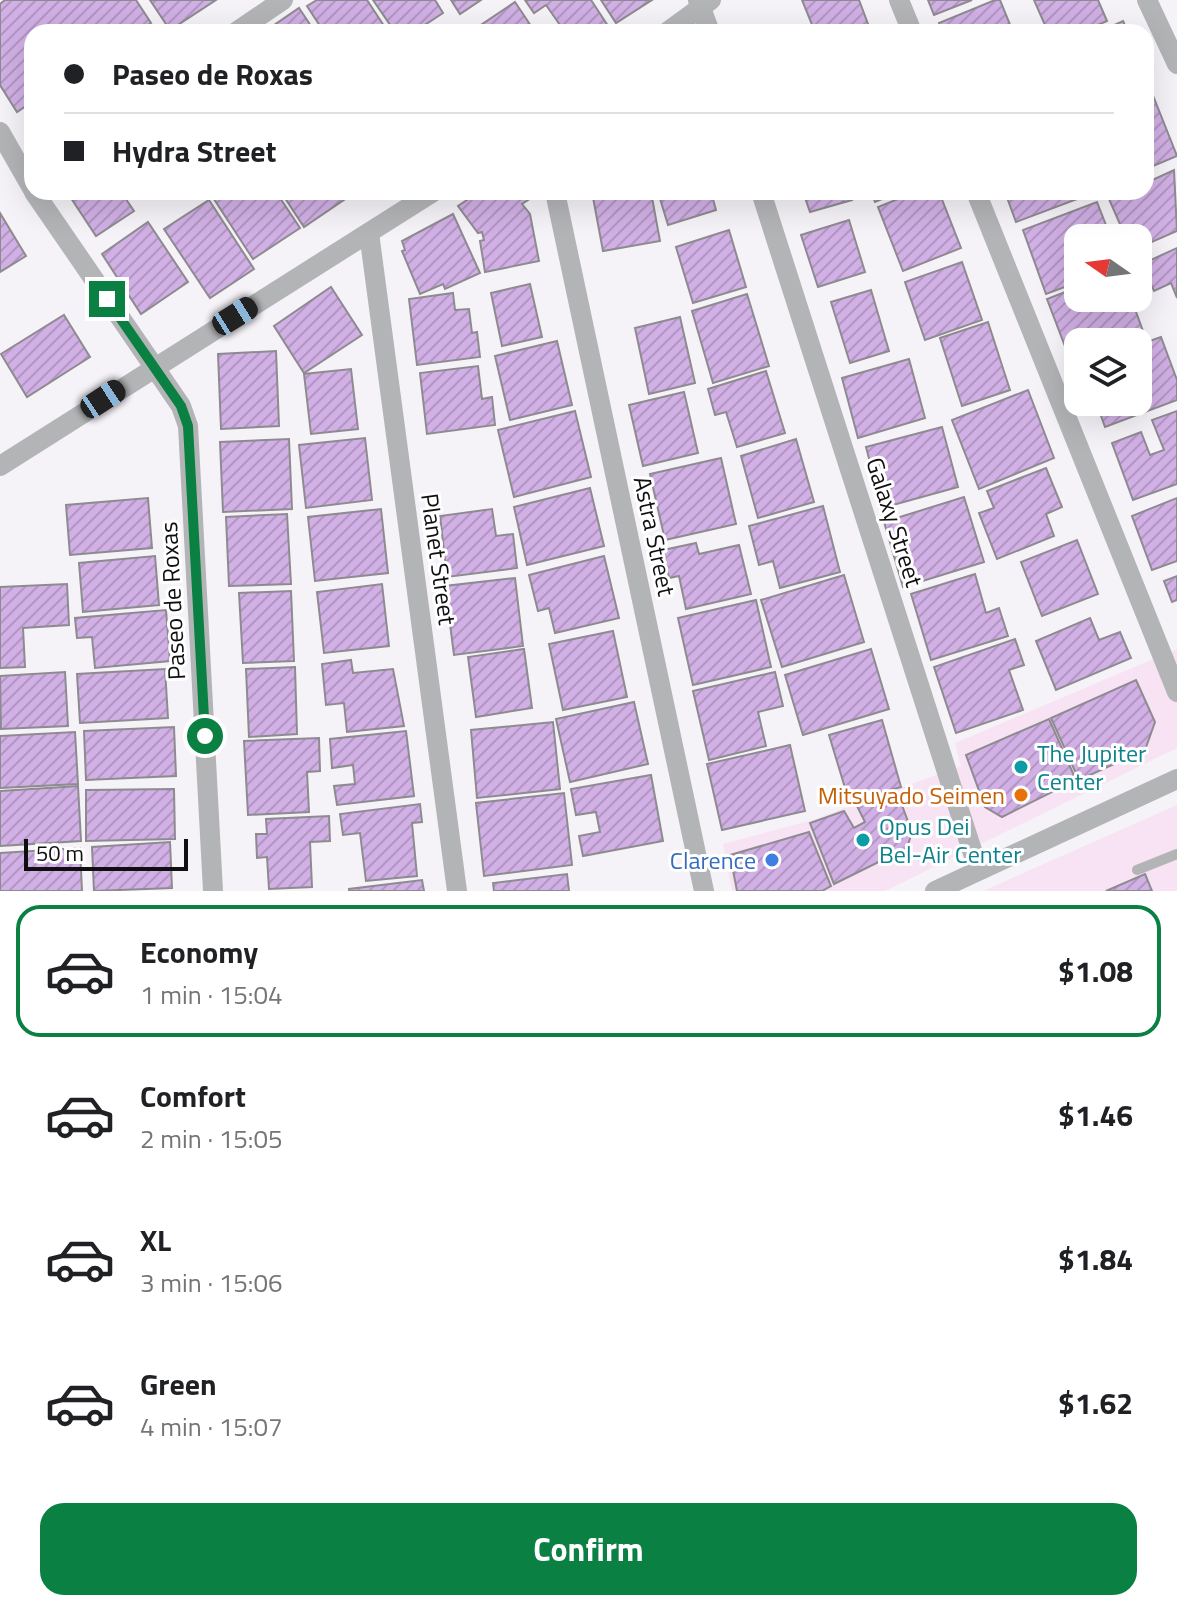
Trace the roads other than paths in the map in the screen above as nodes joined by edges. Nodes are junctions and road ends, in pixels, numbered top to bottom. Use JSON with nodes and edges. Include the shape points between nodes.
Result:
{"nodes":[{"id":1,"x":283,"y":0,"type":"edge"},
{"id":2,"x":899,"y":0,"type":"edge"},
{"id":3,"x":1147,"y":0,"type":"edge"},
{"id":4,"x":704,"y":2,"type":"edge"},
{"id":5,"x":248,"y":24,"type":"edge"},
{"id":6,"x":677,"y":24,"type":"edge"},
{"id":7,"x":708,"y":24,"type":"edge"},
{"id":8,"x":909,"y":24,"type":"edge"},
{"id":9,"x":1177,"y":64,"type":"edge"},
{"id":10,"x":0,"y":132,"type":"edge"},
{"id":11,"x":24,"y":171,"type":"edge"},
{"id":12,"x":43,"y":200,"type":"edge"},
{"id":13,"x":421,"y":200,"type":"edge"},
{"id":14,"x":557,"y":200,"type":"edge"},
{"id":15,"x":764,"y":200,"type":"edge"},
{"id":16,"x":979,"y":200,"type":"edge"},
{"id":17,"x":369,"y":233,"type":"junction"},
{"id":18,"x":154,"y":366,"type":"junction"},
{"id":19,"x":0,"y":466,"type":"edge"},
{"id":20,"x":1177,"y":692,"type":"edge"},
{"id":21,"x":1177,"y":780,"type":"edge"},
{"id":22,"x":1177,"y":854,"type":"edge"},
{"id":23,"x":978,"y":869,"type":"junction"},
{"id":24,"x":1137,"y":870,"type":"dead end"},
{"id":25,"x":213,"y":891,"type":"edge"},
{"id":26,"x":457,"y":891,"type":"edge"},
{"id":27,"x":704,"y":891,"type":"edge"},
{"id":28,"x":935,"y":891,"type":"edge"}],
"edges":[{"from":1,"to":5,"type":"street"},
{"from":2,"to":8,"type":"street"},
{"from":3,"to":9,"type":"street"},
{"from":4,"to":6,"type":"street"},
{"from":4,"to":7,"type":"street"},
{"from":10,"to":11,"type":"street","name":"Paseo de Roxas"},
{"from":12,"to":18,"type":"street","name":"Paseo de Roxas"},
{"from":13,"to":17,"type":"street"},
{"from":14,"to":27,"type":"street","name":"Astra Street"},
{"from":15,"to":23,"type":"street","name":"Galaxy Street"},
{"from":16,"to":20,"type":"street"},
{"from":17,"to":18,"type":"street"},
{"from":17,"to":26,"type":"street","name":"Planet Street"},
{"from":18,"to":19,"type":"street"},
{"from":18,"to":25,"type":"street","name":"Paseo de Roxas","via":[[188,426]]},
{"from":21,"to":23,"type":"street"},
{"from":22,"to":24,"type":"lane"},
{"from":23,"to":28,"type":"street"}]}
